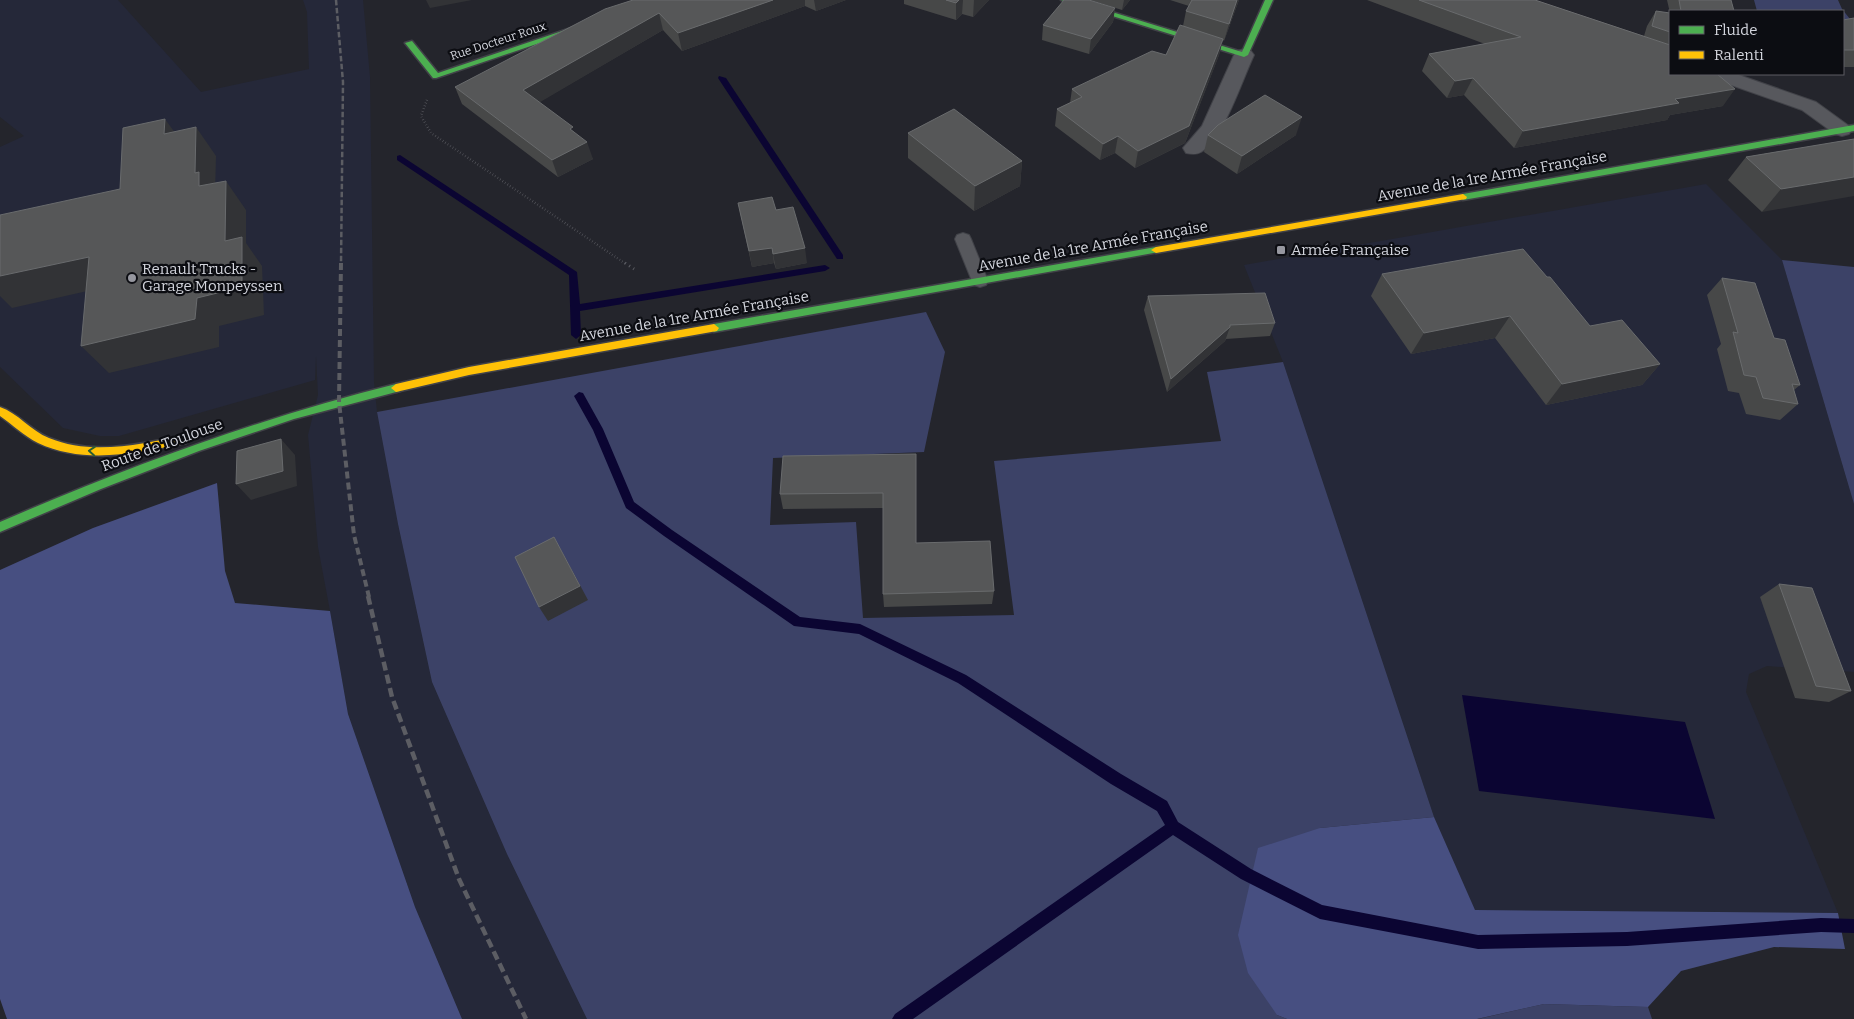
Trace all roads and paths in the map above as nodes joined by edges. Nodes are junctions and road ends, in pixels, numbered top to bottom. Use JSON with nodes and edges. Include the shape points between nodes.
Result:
{"nodes":[{"id":1,"x":1065,"y":0,"type":"edge"},
{"id":2,"x":1269,"y":0,"type":"edge"},
{"id":3,"x":592,"y":24,"type":"edge"},
{"id":4,"x":409,"y":43,"type":"dead end"},
{"id":5,"x":1244,"y":55,"type":"junction"},
{"id":6,"x":1721,"y":75,"type":"edge"},
{"id":7,"x":436,"y":76,"type":"junction"},
{"id":8,"x":1848,"y":129,"type":"edge"},
{"id":9,"x":1193,"y":148,"type":"dead end"},
{"id":10,"x":964,"y":238,"type":"dead end"},
{"id":11,"x":634,"y":269,"type":"dead end"},
{"id":12,"x":980,"y":281,"type":"junction"},
{"id":13,"x":338,"y":402,"type":"joint"},
{"id":14,"x":0,"y":411,"type":"edge"},
{"id":15,"x":261,"y":425,"type":"junction"},
{"id":16,"x":0,"y":527,"type":"edge"}],
"edges":[{"from":1,"to":5,"type":"main road"},
{"from":2,"to":5,"type":"main road"},
{"from":3,"to":7,"type":"main road","name":"Rue Docteur Roux"},
{"from":4,"to":7,"type":"main road","name":"Rue Docteur Roux"},
{"from":5,"to":9,"type":"street","via":[[1211,129]]},
{"from":6,"to":8,"type":"street","via":[[1809,106]]},
{"from":7,"to":11,"type":"path","via":[[421,116],[431,132]]},
{"from":8,"to":12,"type":"main road","name":"Avenue de la 1re Armée Française"},
{"from":10,"to":12,"type":"lane"},
{"from":12,"to":13,"type":"main road","name":"Avenue de la 1re Armée Française","via":[[469,371]]},
{"from":13,"to":15,"type":"main road","name":"Route de Toulouse"},
{"from":15,"to":14,"type":"main road","one_way":true,"via":[[105,452],[75,449],[46,441]]},
{"from":15,"to":16,"type":"main road","name":"Route de Toulouse","via":[[73,494]]}]}
